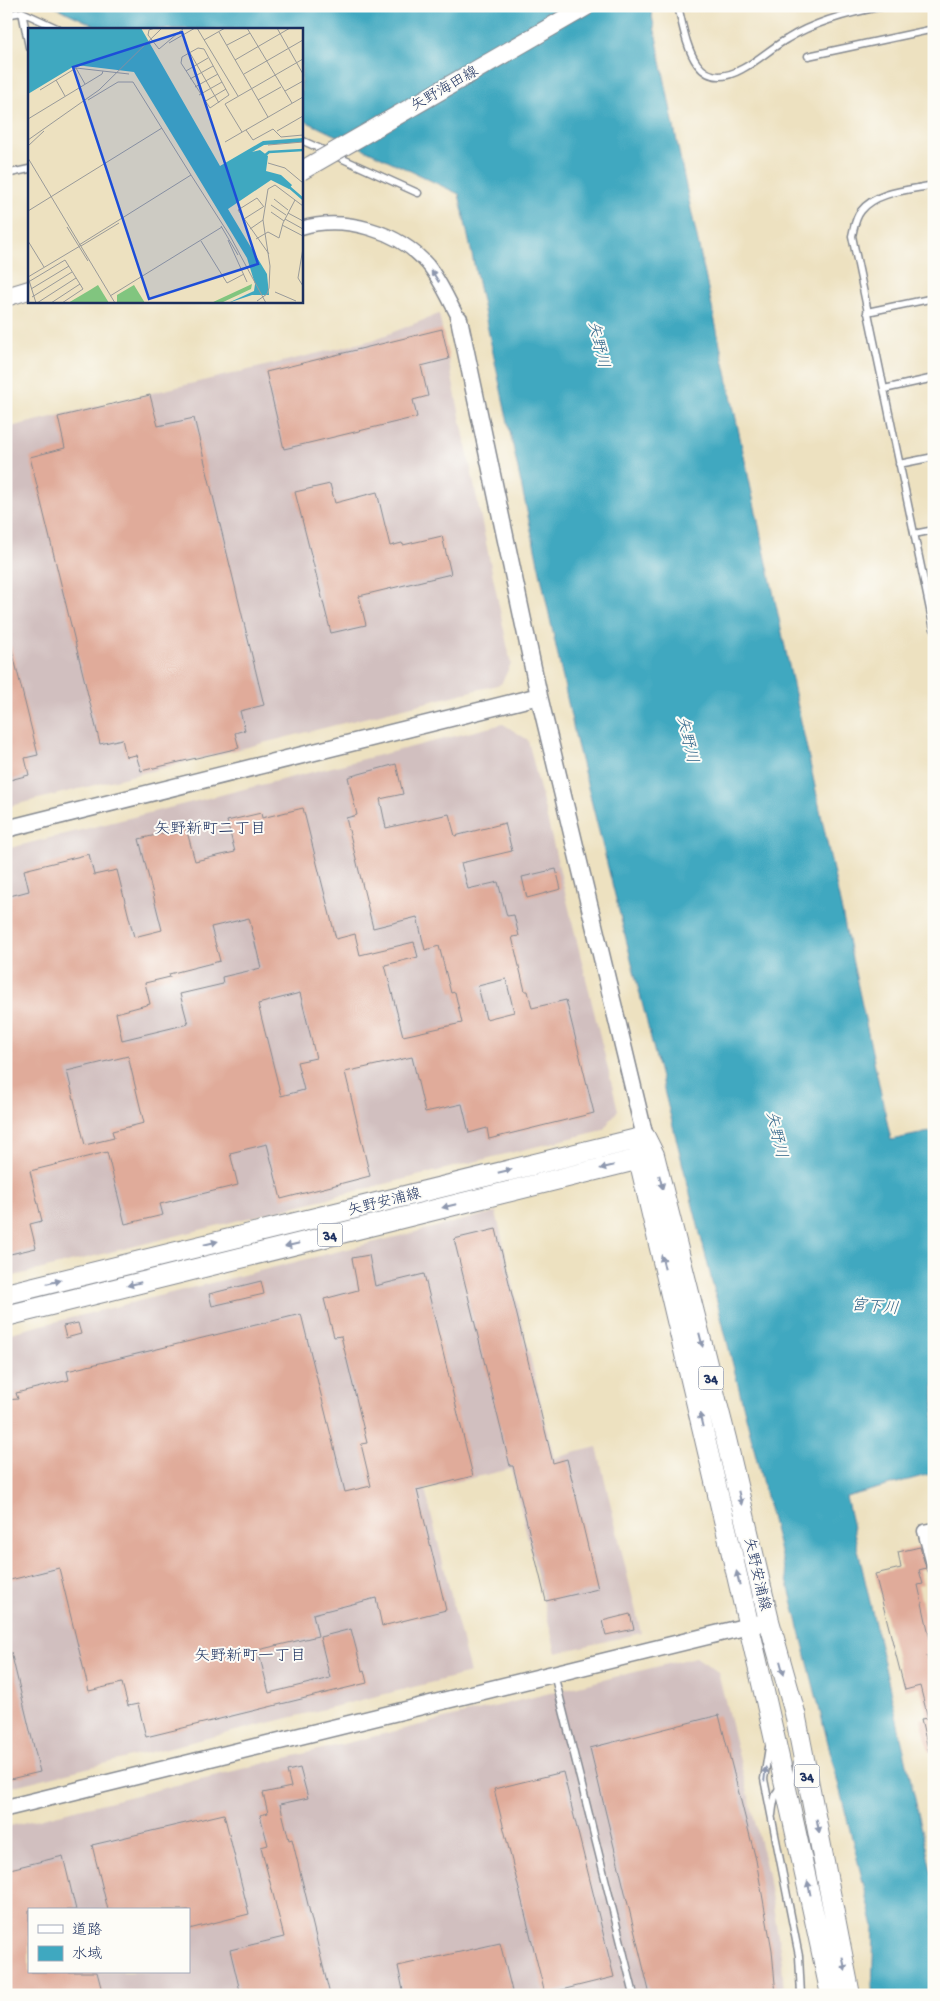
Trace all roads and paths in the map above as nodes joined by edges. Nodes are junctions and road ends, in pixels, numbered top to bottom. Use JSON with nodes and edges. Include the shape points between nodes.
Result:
{"nodes":[{"id":1,"x":587,"y":6,"type":"edge"},
{"id":2,"x":678,"y":6,"type":"edge"},
{"id":3,"x":885,"y":6,"type":"edge"},
{"id":4,"x":22,"y":12,"type":"junction"},
{"id":5,"x":6,"y":15,"type":"edge"},
{"id":6,"x":57,"y":28,"type":"edge"},
{"id":7,"x":934,"y":29,"type":"edge"},
{"id":8,"x":28,"y":42,"type":"edge"},
{"id":9,"x":808,"y":56,"type":"dead end"},
{"id":10,"x":302,"y":140,"type":"edge"},
{"id":11,"x":28,"y":169,"type":"edge"},
{"id":12,"x":302,"y":170,"type":"edge"},
{"id":13,"x":6,"y":174,"type":"edge"},
{"id":14,"x":934,"y":185,"type":"edge"},
{"id":15,"x":418,"y":193,"type":"dead end"},
{"id":16,"x":302,"y":228,"type":"edge"},
{"id":17,"x":28,"y":290,"type":"edge"},
{"id":18,"x":6,"y":297,"type":"edge"},
{"id":19,"x":934,"y":298,"type":"edge"},
{"id":20,"x":867,"y":312,"type":"junction"},
{"id":21,"x":459,"y":319,"type":"joint"},
{"id":22,"x":934,"y":378,"type":"edge"},
{"id":23,"x":884,"y":389,"type":"junction"},
{"id":24,"x":934,"y":457,"type":"edge"},
{"id":25,"x":899,"y":464,"type":"junction"},
{"id":26,"x":934,"y":530,"type":"edge"},
{"id":27,"x":914,"y":534,"type":"junction"},
{"id":28,"x":931,"y":601,"type":"edge"},
{"id":29,"x":934,"y":629,"type":"edge"},
{"id":30,"x":538,"y":696,"type":"junction"},
{"id":31,"x":6,"y":828,"type":"edge"},
{"id":32,"x":645,"y":1137,"type":"junction"},
{"id":33,"x":647,"y":1157,"type":"junction"},
{"id":34,"x":6,"y":1294,"type":"edge"},
{"id":35,"x":6,"y":1316,"type":"edge"},
{"id":36,"x":934,"y":1529,"type":"edge"},
{"id":37,"x":934,"y":1568,"type":"edge"},
{"id":38,"x":769,"y":1621,"type":"junction"},
{"id":39,"x":749,"y":1626,"type":"junction"},
{"id":40,"x":554,"y":1674,"type":"junction"},
{"id":41,"x":795,"y":1713,"type":"junction"},
{"id":42,"x":772,"y":1726,"type":"junction"},
{"id":43,"x":785,"y":1781,"type":"junction"},
{"id":44,"x":6,"y":1808,"type":"edge"},
{"id":45,"x":771,"y":1821,"type":"junction"},
{"id":46,"x":828,"y":1934,"type":"junction"},
{"id":47,"x":634,"y":1995,"type":"edge"},
{"id":48,"x":801,"y":1995,"type":"edge"},
{"id":49,"x":831,"y":1995,"type":"edge"},
{"id":50,"x":850,"y":1995,"type":"edge"}],
"edges":[{"from":1,"to":12,"type":"main road","name":"矢野海田線","bridge":true},
{"from":2,"to":3,"type":"lane","via":[[693,59],[704,71],[718,76],[744,68],[802,31],[838,17]]},
{"from":4,"to":5,"type":"lane"},
{"from":4,"to":6,"type":"lane"},
{"from":4,"to":8,"type":"lane"},
{"from":7,"to":9,"type":"lane"},
{"from":10,"to":15,"type":"lane"},
{"from":11,"to":13,"type":"lane"},
{"from":14,"to":20,"type":"lane","via":[[874,200],[861,210],[854,222],[852,236]]},
{"from":21,"to":16,"type":"street","one_way":true,"via":[[428,266],[408,247],[365,227],[343,224]]},
{"from":17,"to":18,"type":"main road"},
{"from":19,"to":20,"type":"lane"},
{"from":20,"to":23,"type":"lane"},
{"from":21,"to":30,"type":"street"},
{"from":22,"to":23,"type":"lane"},
{"from":23,"to":25,"type":"lane"},
{"from":24,"to":25,"type":"lane"},
{"from":25,"to":27,"type":"lane"},
{"from":26,"to":27,"type":"lane"},
{"from":27,"to":28,"type":"lane"},
{"from":28,"to":29,"type":"lane"},
{"from":30,"to":31,"type":"street"},
{"from":30,"to":32,"type":"street"},
{"from":32,"to":33,"type":"main road","name":"矢野安浦線","number":"34"},
{"from":34,"to":32,"type":"main road","name":"矢野安浦線","number":"34","one_way":true},
{"from":33,"to":35,"type":"main road","name":"矢野安浦線","number":"34","one_way":true},
{"from":33,"to":38,"type":"main road","name":"矢野安浦線","number":"34","one_way":true,"via":[[726,1439]]},
{"from":39,"to":33,"type":"main road","name":"矢野安浦線","number":"34","one_way":true},
{"from":36,"to":37,"type":"street","via":[[924,1531]]},
{"from":38,"to":39,"type":"street"},
{"from":38,"to":41,"type":"main road","name":"矢野安浦線","number":"34","one_way":true},
{"from":39,"to":40,"type":"street"},
{"from":39,"to":42,"type":"main road","name":"矢野安浦線","number":"34"},
{"from":40,"to":44,"type":"street"},
{"from":40,"to":47,"type":"lane"},
{"from":41,"to":43,"type":"lane","via":[[796,1769],[795,1775]]},
{"from":41,"to":46,"type":"main road","name":"矢野安浦線","number":"34","one_way":true},
{"from":42,"to":43,"type":"main road","name":"矢野安浦線","number":"34"},
{"from":45,"to":42,"type":"lane","one_way":true,"via":[[764,1780]]},
{"from":43,"to":45,"type":"lane","via":[[774,1795]]},
{"from":46,"to":43,"type":"main road","name":"矢野安浦線","number":"34","one_way":true},
{"from":45,"to":48,"type":"lane","via":[[799,1956]]},
{"from":46,"to":49,"type":"main road","name":"矢野安浦線","number":"34"},
{"from":46,"to":50,"type":"main road","name":"矢野安浦線","number":"34","one_way":true}]}
